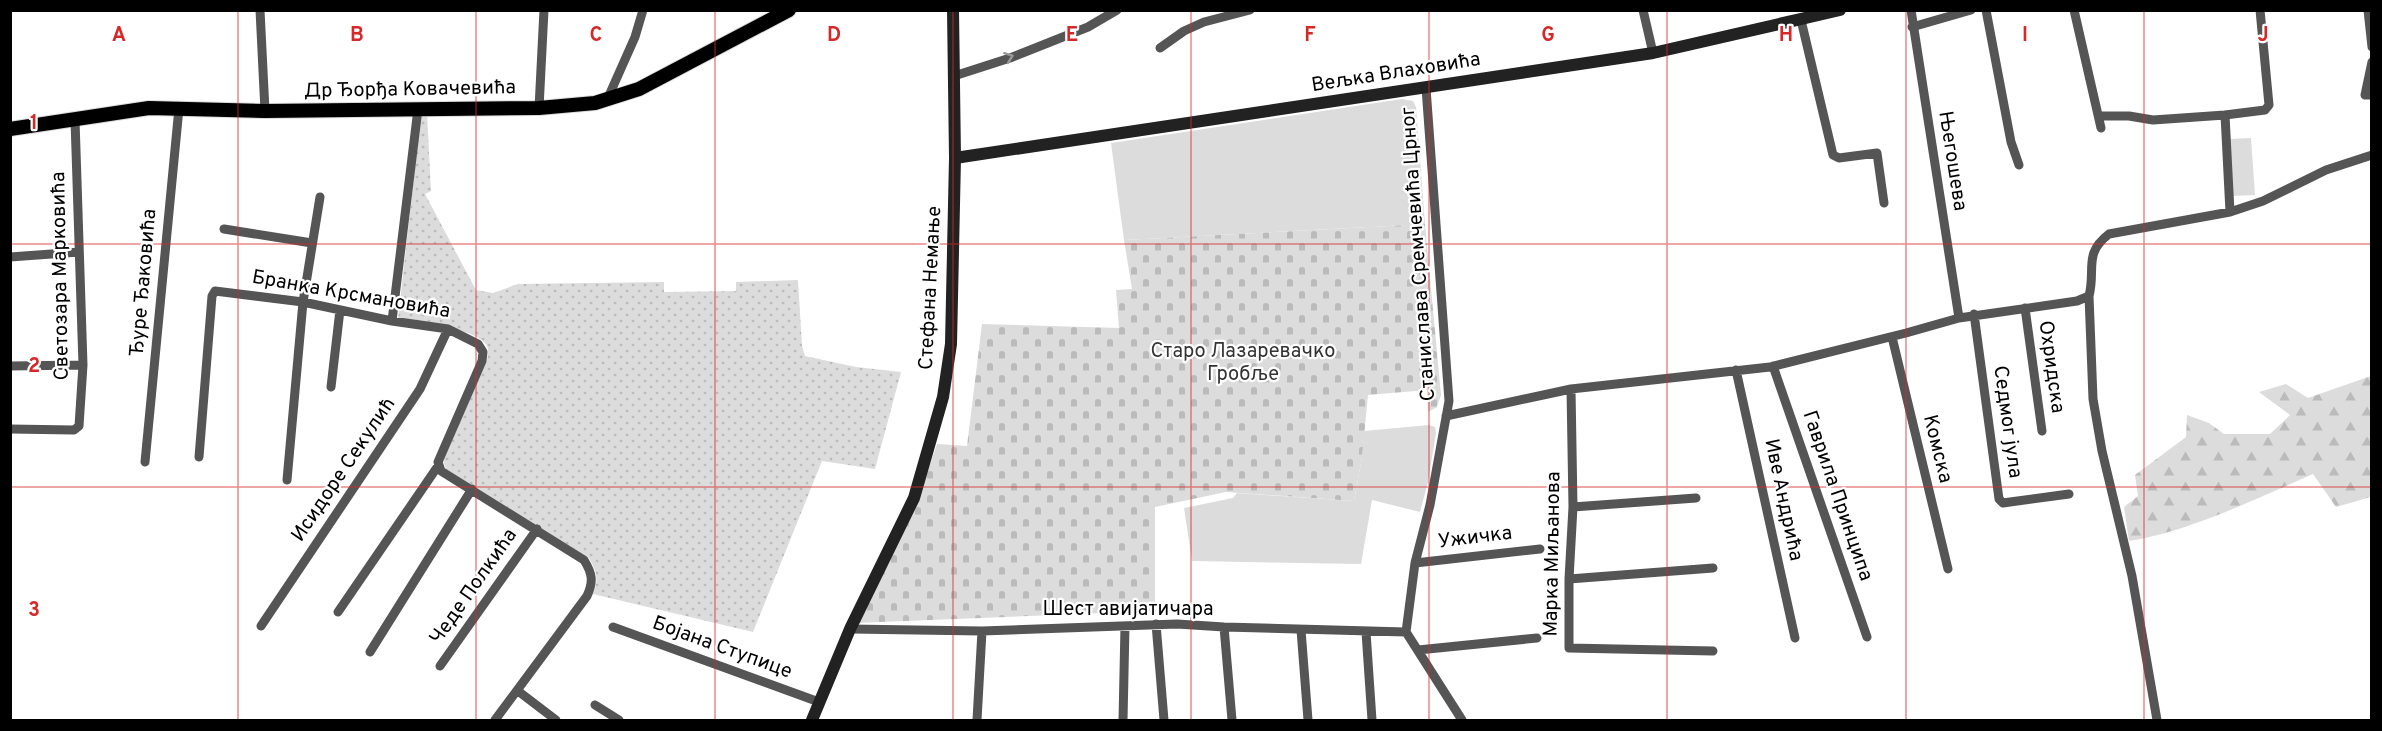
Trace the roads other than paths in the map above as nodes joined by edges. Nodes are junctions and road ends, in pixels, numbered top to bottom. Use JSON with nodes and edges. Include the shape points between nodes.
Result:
{"nodes":[{"id":1,"x":260,"y":10,"type":"edge"},
{"id":2,"x":544,"y":10,"type":"edge"},
{"id":3,"x":643,"y":10,"type":"edge"},
{"id":4,"x":789,"y":10,"type":"edge"},
{"id":5,"x":953,"y":10,"type":"edge"},
{"id":6,"x":1118,"y":10,"type":"edge"},
{"id":7,"x":1250,"y":10,"type":"edge"},
{"id":8,"x":1643,"y":10,"type":"edge"},
{"id":9,"x":1840,"y":10,"type":"edge"},
{"id":10,"x":1911,"y":10,"type":"edge"},
{"id":11,"x":1971,"y":10,"type":"edge"},
{"id":12,"x":1986,"y":10,"type":"edge"},
{"id":13,"x":2074,"y":10,"type":"edge"},
{"id":14,"x":2260,"y":10,"type":"edge"},
{"id":15,"x":2368,"y":10,"type":"edge"},
{"id":16,"x":1801,"y":20,"type":"junction"},
{"id":17,"x":1912,"y":27,"type":"junction"},
{"id":18,"x":2372,"y":47,"type":"edge"},
{"id":19,"x":1160,"y":48,"type":"dead end"},
{"id":20,"x":1653,"y":53,"type":"junction"},
{"id":21,"x":2372,"y":62,"type":"edge"},
{"id":22,"x":954,"y":76,"type":"junction"},
{"id":23,"x":1426,"y":88,"type":"junction"},
{"id":24,"x":2368,"y":95,"type":"edge"},
{"id":25,"x":607,"y":100,"type":"junction"},
{"id":26,"x":179,"y":108,"type":"junction"},
{"id":27,"x":539,"y":108,"type":"junction"},
{"id":28,"x":418,"y":109,"type":"junction"},
{"id":29,"x":265,"y":111,"type":"junction"},
{"id":30,"x":2225,"y":115,"type":"junction"},
{"id":31,"x":2100,"y":116,"type":"junction"},
{"id":32,"x":75,"y":120,"type":"junction"},
{"id":33,"x":10,"y":129,"type":"edge"},
{"id":34,"x":2101,"y":129,"type":"dead end"},
{"id":35,"x":2372,"y":155,"type":"edge"},
{"id":36,"x":955,"y":158,"type":"junction"},
{"id":37,"x":2019,"y":165,"type":"dead end"},
{"id":38,"x":320,"y":197,"type":"dead end"},
{"id":39,"x":1884,"y":203,"type":"dead end"},
{"id":40,"x":2230,"y":212,"type":"junction"},
{"id":41,"x":224,"y":229,"type":"dead end"},
{"id":42,"x":312,"y":243,"type":"junction"},
{"id":43,"x":80,"y":252,"type":"junction"},
{"id":44,"x":10,"y":257,"type":"edge"},
{"id":45,"x":2089,"y":296,"type":"junction"},
{"id":46,"x":303,"y":302,"type":"junction"},
{"id":47,"x":2025,"y":308,"type":"junction"},
{"id":48,"x":340,"y":310,"type":"junction"},
{"id":49,"x":1974,"y":314,"type":"junction"},
{"id":50,"x":1959,"y":318,"type":"junction"},
{"id":51,"x":392,"y":321,"type":"junction"},
{"id":52,"x":448,"y":329,"type":"junction"},
{"id":53,"x":1892,"y":337,"type":"junction"},
{"id":54,"x":83,"y":365,"type":"junction"},
{"id":55,"x":10,"y":366,"type":"edge"},
{"id":56,"x":1773,"y":366,"type":"junction"},
{"id":57,"x":1736,"y":370,"type":"junction"},
{"id":58,"x":331,"y":387,"type":"dead end"},
{"id":59,"x":1571,"y":389,"type":"junction"},
{"id":60,"x":1446,"y":416,"type":"junction"},
{"id":61,"x":10,"y":429,"type":"edge"},
{"id":62,"x":2042,"y":431,"type":"dead end"},
{"id":63,"x":199,"y":457,"type":"dead end"},
{"id":64,"x":145,"y":462,"type":"dead end"},
{"id":65,"x":438,"y":466,"type":"junction"},
{"id":66,"x":287,"y":480,"type":"dead end"},
{"id":67,"x":472,"y":489,"type":"junction"},
{"id":68,"x":2069,"y":494,"type":"dead end"},
{"id":69,"x":1696,"y":498,"type":"dead end"},
{"id":70,"x":1573,"y":507,"type":"junction"},
{"id":71,"x":537,"y":529,"type":"junction"},
{"id":72,"x":1540,"y":549,"type":"dead end"},
{"id":73,"x":1415,"y":563,"type":"junction"},
{"id":74,"x":1713,"y":568,"type":"dead end"},
{"id":75,"x":1948,"y":569,"type":"dead end"},
{"id":76,"x":1569,"y":579,"type":"junction"},
{"id":77,"x":338,"y":612,"type":"dead end"},
{"id":78,"x":1156,"y":624,"type":"junction"},
{"id":79,"x":261,"y":626,"type":"dead end"},
{"id":80,"x":1125,"y":626,"type":"junction"},
{"id":81,"x":613,"y":627,"type":"dead end"},
{"id":82,"x":1224,"y":627,"type":"junction"},
{"id":83,"x":850,"y":629,"type":"junction"},
{"id":84,"x":1300,"y":630,"type":"junction"},
{"id":85,"x":982,"y":631,"type":"junction"},
{"id":86,"x":1366,"y":632,"type":"junction"},
{"id":87,"x":1406,"y":633,"type":"junction"},
{"id":88,"x":1867,"y":637,"type":"dead end"},
{"id":89,"x":1537,"y":638,"type":"dead end"},
{"id":90,"x":1795,"y":638,"type":"dead end"},
{"id":91,"x":1418,"y":650,"type":"junction"},
{"id":92,"x":1713,"y":651,"type":"dead end"},
{"id":93,"x":370,"y":652,"type":"dead end"},
{"id":94,"x":440,"y":666,"type":"dead end"},
{"id":95,"x":518,"y":691,"type":"junction"},
{"id":96,"x":819,"y":702,"type":"junction"},
{"id":97,"x":595,"y":705,"type":"dead end"},
{"id":98,"x":495,"y":720,"type":"edge"},
{"id":99,"x":556,"y":720,"type":"edge"},
{"id":100,"x":619,"y":720,"type":"edge"},
{"id":101,"x":812,"y":720,"type":"edge"},
{"id":102,"x":977,"y":720,"type":"edge"},
{"id":103,"x":1123,"y":720,"type":"edge"},
{"id":104,"x":1164,"y":720,"type":"edge"},
{"id":105,"x":1232,"y":720,"type":"edge"},
{"id":106,"x":1308,"y":720,"type":"edge"},
{"id":107,"x":1372,"y":720,"type":"edge"},
{"id":108,"x":1462,"y":720,"type":"edge"},
{"id":109,"x":2157,"y":720,"type":"edge"}],
"edges":[{"from":1,"to":29,"type":"street"},
{"from":2,"to":27,"type":"street"},
{"from":3,"to":25,"type":"street"},
{"from":4,"to":25,"type":"main road","name":"Др Ђорђа Ковачевића","via":[[639,89]]},
{"from":5,"to":22,"type":"street","name":"Стефана Немање"},
{"from":22,"to":6,"type":"street","one_way":true,"via":[[1088,27]]},
{"from":7,"to":19,"type":"street","via":[[1204,22]]},
{"from":8,"to":20,"type":"street"},
{"from":9,"to":16,"type":"street","name":"Вељка Влаховића"},
{"from":10,"to":17,"type":"street","name":"Његошева"},
{"from":11,"to":17,"type":"street"},
{"from":12,"to":37,"type":"street","via":[[2011,142]]},
{"from":13,"to":31,"type":"street"},
{"from":14,"to":30,"type":"street","via":[[2269,105],[2265,111]]},
{"from":15,"to":18,"type":"street"},
{"from":16,"to":20,"type":"street","name":"Вељка Влаховића"},
{"from":16,"to":39,"type":"street","via":[[1833,155],[1839,158],[1878,153]]},
{"from":17,"to":50,"type":"street","name":"Његошева"},
{"from":20,"to":23,"type":"street","name":"Вељка Влаховића"},
{"from":21,"to":24,"type":"street"},
{"from":22,"to":36,"type":"street","name":"Стефана Немање"},
{"from":23,"to":36,"type":"street","name":"Вељка Влаховића"},
{"from":23,"to":60,"type":"street","name":"Станислава Сремчевића Црног","via":[[1449,401]]},
{"from":25,"to":27,"type":"main road","name":"Др Ђорђа Ковачевића"},
{"from":26,"to":29,"type":"main road","name":"Др Ђорђа Ковачевића"},
{"from":26,"to":32,"type":"main road","name":"Др Ђорђа Ковачевића","via":[[149,108]]},
{"from":26,"to":64,"type":"street","name":"Ђуре Ђаковића"},
{"from":27,"to":28,"type":"main road","name":"Др Ђорђа Ковачевића"},
{"from":28,"to":29,"type":"main road","name":"Др Ђорђа Ковачевића"},
{"from":28,"to":51,"type":"street"},
{"from":30,"to":31,"type":"street","via":[[2153,120]]},
{"from":30,"to":40,"type":"street"},
{"from":31,"to":34,"type":"street"},
{"from":32,"to":33,"type":"main road","name":"Др Ђорђа Ковачевића"},
{"from":32,"to":43,"type":"street","name":"Светозара Марковића"},
{"from":35,"to":40,"type":"street","via":[[2326,170],[2263,201]]},
{"from":36,"to":83,"type":"street","name":"Стефана Немање","via":[[951,344],[942,403],[914,498]]},
{"from":38,"to":42,"type":"street"},
{"from":40,"to":45,"type":"street","via":[[2109,234],[2093,252]]},
{"from":41,"to":42,"type":"street"},
{"from":42,"to":46,"type":"street"},
{"from":43,"to":44,"type":"street"},
{"from":43,"to":54,"type":"street","name":"Светозара Марковића"},
{"from":45,"to":47,"type":"street","name":"Станислава Сремчевића Црног"},
{"from":45,"to":109,"type":"street","via":[[2093,399],[2132,576]]},
{"from":46,"to":48,"type":"street","name":"Бранка Крсмановића"},
{"from":46,"to":63,"type":"street","name":"Бранка Крсмановића","via":[[214,291]]},
{"from":46,"to":66,"type":"street"},
{"from":47,"to":49,"type":"street","name":"Станислава Сремчевића Црног"},
{"from":47,"to":62,"type":"street","name":"Охридска"},
{"from":48,"to":51,"type":"street","name":"Бранка Крсмановића"},
{"from":48,"to":58,"type":"street"},
{"from":49,"to":50,"type":"street","name":"Станислава Сремчевића Црног"},
{"from":49,"to":68,"type":"street","name":"Седмог јула","via":[[1999,499],[2003,503]]},
{"from":50,"to":53,"type":"street","name":"Станислава Сремчевића Црног"},
{"from":51,"to":52,"type":"street","name":"Бранка Крсмановића"},
{"from":52,"to":65,"type":"street","name":"Бранка Крсмановића","via":[[478,344],[483,352]]},
{"from":52,"to":79,"type":"street","name":"Исидоре Секулић","via":[[420,389]]},
{"from":53,"to":56,"type":"street","name":"Станислава Сремчевића Црног"},
{"from":53,"to":75,"type":"street","name":"Комска"},
{"from":54,"to":55,"type":"street"},
{"from":54,"to":61,"type":"street","name":"Светозара Марковића","via":[[79,426],[74,430]]},
{"from":56,"to":57,"type":"street","name":"Станислава Сремчевића Црног"},
{"from":56,"to":88,"type":"street","name":"Гаврила Принципа"},
{"from":57,"to":59,"type":"street","name":"Станислава Сремчевића Црног"},
{"from":57,"to":90,"type":"street","name":"Иве Андрића"},
{"from":59,"to":60,"type":"street","name":"Станислава Сремчевића Црног"},
{"from":59,"to":70,"type":"street","name":"Марка Миљанова"},
{"from":60,"to":73,"type":"street","name":"Станислава Сремчевића Црног"},
{"from":65,"to":67,"type":"street"},
{"from":65,"to":77,"type":"street"},
{"from":67,"to":71,"type":"street"},
{"from":67,"to":93,"type":"street"},
{"from":69,"to":70,"type":"street"},
{"from":70,"to":76,"type":"street","name":"Марка Миљанова"},
{"from":71,"to":94,"type":"street","name":"Чеде Полкића"},
{"from":71,"to":95,"type":"street","via":[[584,560],[593,582]]},
{"from":72,"to":73,"type":"street","name":"Ужичка"},
{"from":73,"to":87,"type":"street","name":"Станислава Сремчевића Црног"},
{"from":74,"to":76,"type":"street"},
{"from":76,"to":92,"type":"street","name":"Марка Миљанова","via":[[1569,648]]},
{"from":78,"to":80,"type":"street","name":"Шест авијатичара"},
{"from":78,"to":82,"type":"street","name":"Шест авијатичара"},
{"from":78,"to":104,"type":"street"},
{"from":80,"to":85,"type":"street","name":"Шест авијатичара"},
{"from":80,"to":103,"type":"street"},
{"from":81,"to":96,"type":"street","name":"Бојана Ступице"},
{"from":82,"to":84,"type":"street","name":"Шест авијатичара"},
{"from":82,"to":105,"type":"street"},
{"from":83,"to":85,"type":"street","name":"Шест авијатичара"},
{"from":83,"to":96,"type":"street","name":"Стефана Немање"},
{"from":84,"to":86,"type":"street","name":"Шест авијатичара"},
{"from":84,"to":106,"type":"street"},
{"from":85,"to":102,"type":"street"},
{"from":86,"to":87,"type":"street","name":"Шест авијатичара"},
{"from":86,"to":107,"type":"street"},
{"from":87,"to":91,"type":"street"},
{"from":89,"to":91,"type":"street"},
{"from":91,"to":108,"type":"street"},
{"from":95,"to":98,"type":"street"},
{"from":95,"to":99,"type":"street"},
{"from":96,"to":101,"type":"street","name":"Стефана Немање"},
{"from":97,"to":100,"type":"street"}]}
